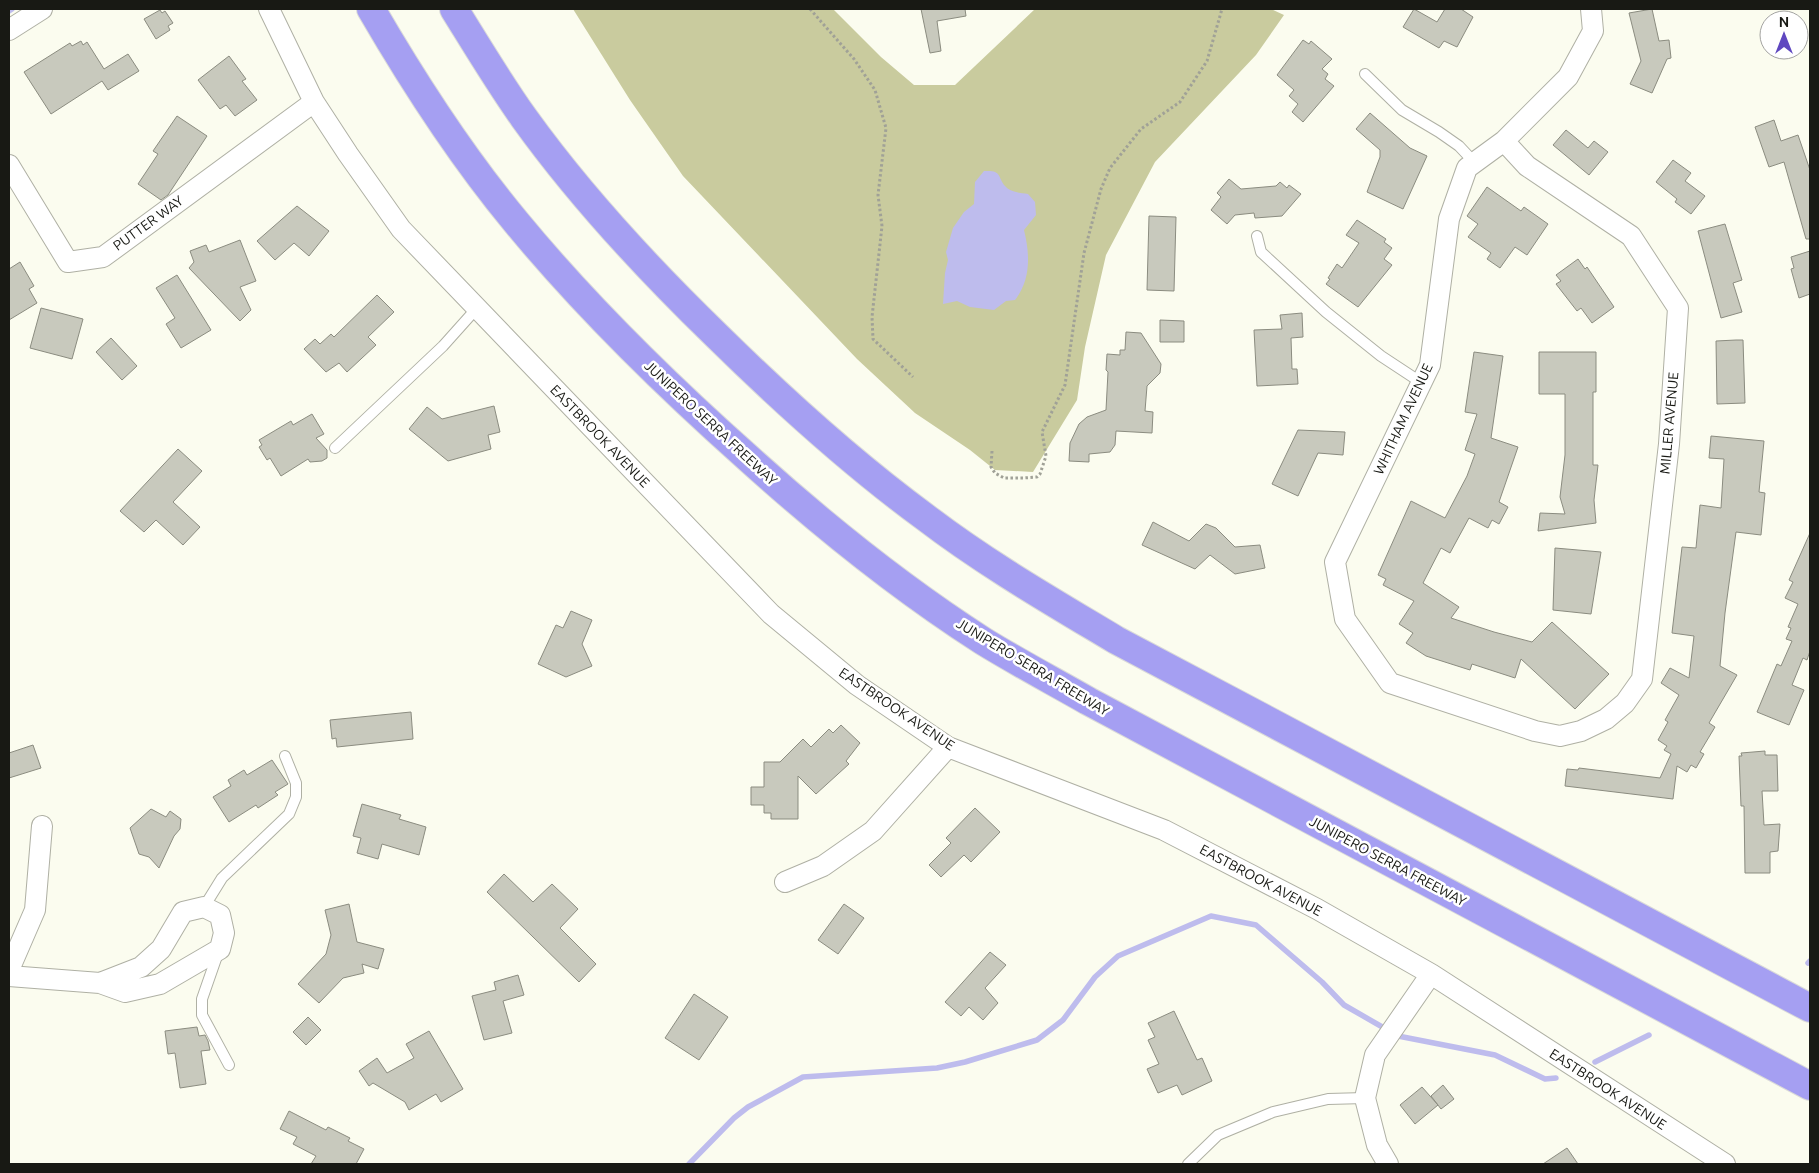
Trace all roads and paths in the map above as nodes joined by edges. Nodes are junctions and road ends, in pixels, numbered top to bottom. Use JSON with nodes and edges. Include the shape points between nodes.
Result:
{"nodes":[{"id":1,"x":42,"y":9,"type":"edge"},
{"id":2,"x":269,"y":9,"type":"edge"},
{"id":3,"x":371,"y":9,"type":"edge"},
{"id":4,"x":454,"y":9,"type":"edge"},
{"id":5,"x":810,"y":9,"type":"edge"},
{"id":6,"x":1222,"y":9,"type":"edge"},
{"id":7,"x":1591,"y":9,"type":"edge"},
{"id":8,"x":9,"y":30,"type":"edge"},
{"id":9,"x":1365,"y":74,"type":"dead end"},
{"id":10,"x":314,"y":102,"type":"junction"},
{"id":11,"x":1504,"y":141,"type":"junction"},
{"id":12,"x":1474,"y":162,"type":"junction"},
{"id":13,"x":9,"y":166,"type":"edge"},
{"id":14,"x":1257,"y":236,"type":"dead end"},
{"id":15,"x":477,"y":308,"type":"junction"},
{"id":16,"x":913,"y":378,"type":"dead end"},
{"id":17,"x":1422,"y":382,"type":"junction"},
{"id":18,"x":335,"y":448,"type":"dead end"},
{"id":19,"x":992,"y":451,"type":"dead end"},
{"id":20,"x":1560,"y":736,"type":"joint"},
{"id":21,"x":948,"y":747,"type":"junction"},
{"id":22,"x":285,"y":756,"type":"dead end"},
{"id":23,"x":42,"y":826,"type":"dead end"},
{"id":24,"x":785,"y":882,"type":"dead end"},
{"id":25,"x":204,"y":907,"type":"junction"},
{"id":26,"x":220,"y":950,"type":"junction"},
{"id":27,"x":9,"y":970,"type":"edge"},
{"id":28,"x":1430,"y":974,"type":"junction"},
{"id":29,"x":9,"y":976,"type":"edge"},
{"id":30,"x":100,"y":983,"type":"junction"},
{"id":31,"x":1810,"y":1008,"type":"edge"},
{"id":32,"x":229,"y":1065,"type":"dead end"},
{"id":33,"x":1810,"y":1086,"type":"edge"},
{"id":34,"x":1365,"y":1098,"type":"junction"},
{"id":35,"x":1188,"y":1164,"type":"edge"},
{"id":36,"x":1388,"y":1164,"type":"edge"},
{"id":37,"x":1725,"y":1164,"type":"edge"}],
"edges":[{"from":1,"to":8,"type":"street"},
{"from":2,"to":10,"type":"street","name":"EASTBROOK AVENUE"},
{"from":3,"to":33,"type":"highway","name":"JUNIPERO SERRA FREEWAY","via":[[418,88],[464,154],[569,284],[706,421],[793,499],[880,569],[983,641],[1088,702]]},
{"from":4,"to":31,"type":"highway","via":[[525,119],[621,237],[673,294],[840,450],[925,518],[1019,582],[1116,640]]},
{"from":5,"to":16,"type":"path","via":[[854,59],[875,90],[886,128],[878,195],[882,226],[872,317],[873,339]]},
{"from":6,"to":19,"type":"path","via":[[1207,61],[1180,102],[1141,129],[1110,168],[1100,189],[1084,253],[1066,385],[1042,432],[1046,456],[1040,474],[1037,477],[1004,478],[991,467]]},
{"from":7,"to":11,"type":"street","name":"WHITHAM AVENUE","via":[[1593,31],[1568,77]]},
{"from":9,"to":12,"type":"lane","via":[[1402,110],[1439,132]]},
{"from":10,"to":13,"type":"street","name":"PUTTER WAY","via":[[103,257],[68,262]]},
{"from":10,"to":15,"type":"street","name":"EASTBROOK AVENUE","via":[[401,229]]},
{"from":11,"to":12,"type":"street","name":"WHITHAM AVENUE"},
{"from":11,"to":20,"type":"street","name":"MILLER AVENUE","via":[[1527,166],[1631,236],[1678,308],[1669,444],[1642,680],[1625,703],[1606,719],[1581,732]]},
{"from":12,"to":17,"type":"street","name":"WHITHAM AVENUE","via":[[1467,168],[1449,219],[1430,365]]},
{"from":14,"to":17,"type":"lane","via":[[1261,252],[1326,312]]},
{"from":15,"to":18,"type":"lane","via":[[443,346]]},
{"from":15,"to":21,"type":"street","name":"EASTBROOK AVENUE","via":[[771,614],[857,685]]},
{"from":17,"to":20,"type":"street","name":"WHITHAM AVENUE","via":[[1335,562],[1345,619],[1390,683],[1535,731]]},
{"from":21,"to":24,"type":"street","via":[[873,831],[823,866]]},
{"from":21,"to":28,"type":"street","name":"EASTBROOK AVENUE","via":[[1164,830],[1317,909]]},
{"from":22,"to":25,"type":"lane","via":[[296,783],[296,797],[289,814],[222,878]]},
{"from":23,"to":27,"type":"street","via":[[35,910]]},
{"from":25,"to":26,"type":"street","via":[[220,915],[224,932]]},
{"from":25,"to":30,"type":"street","via":[[183,912],[160,950],[141,967]]},
{"from":26,"to":30,"type":"street","via":[[160,984],[125,992]]},
{"from":26,"to":32,"type":"lane","via":[[202,999],[202,1015]]},
{"from":28,"to":34,"type":"street","via":[[1375,1055]]},
{"from":28,"to":37,"type":"street","name":"EASTBROOK AVENUE"},
{"from":29,"to":30,"type":"street"},
{"from":34,"to":35,"type":"lane","via":[[1328,1098],[1273,1112],[1218,1135]]},
{"from":34,"to":36,"type":"street","via":[[1377,1144]]}]}
